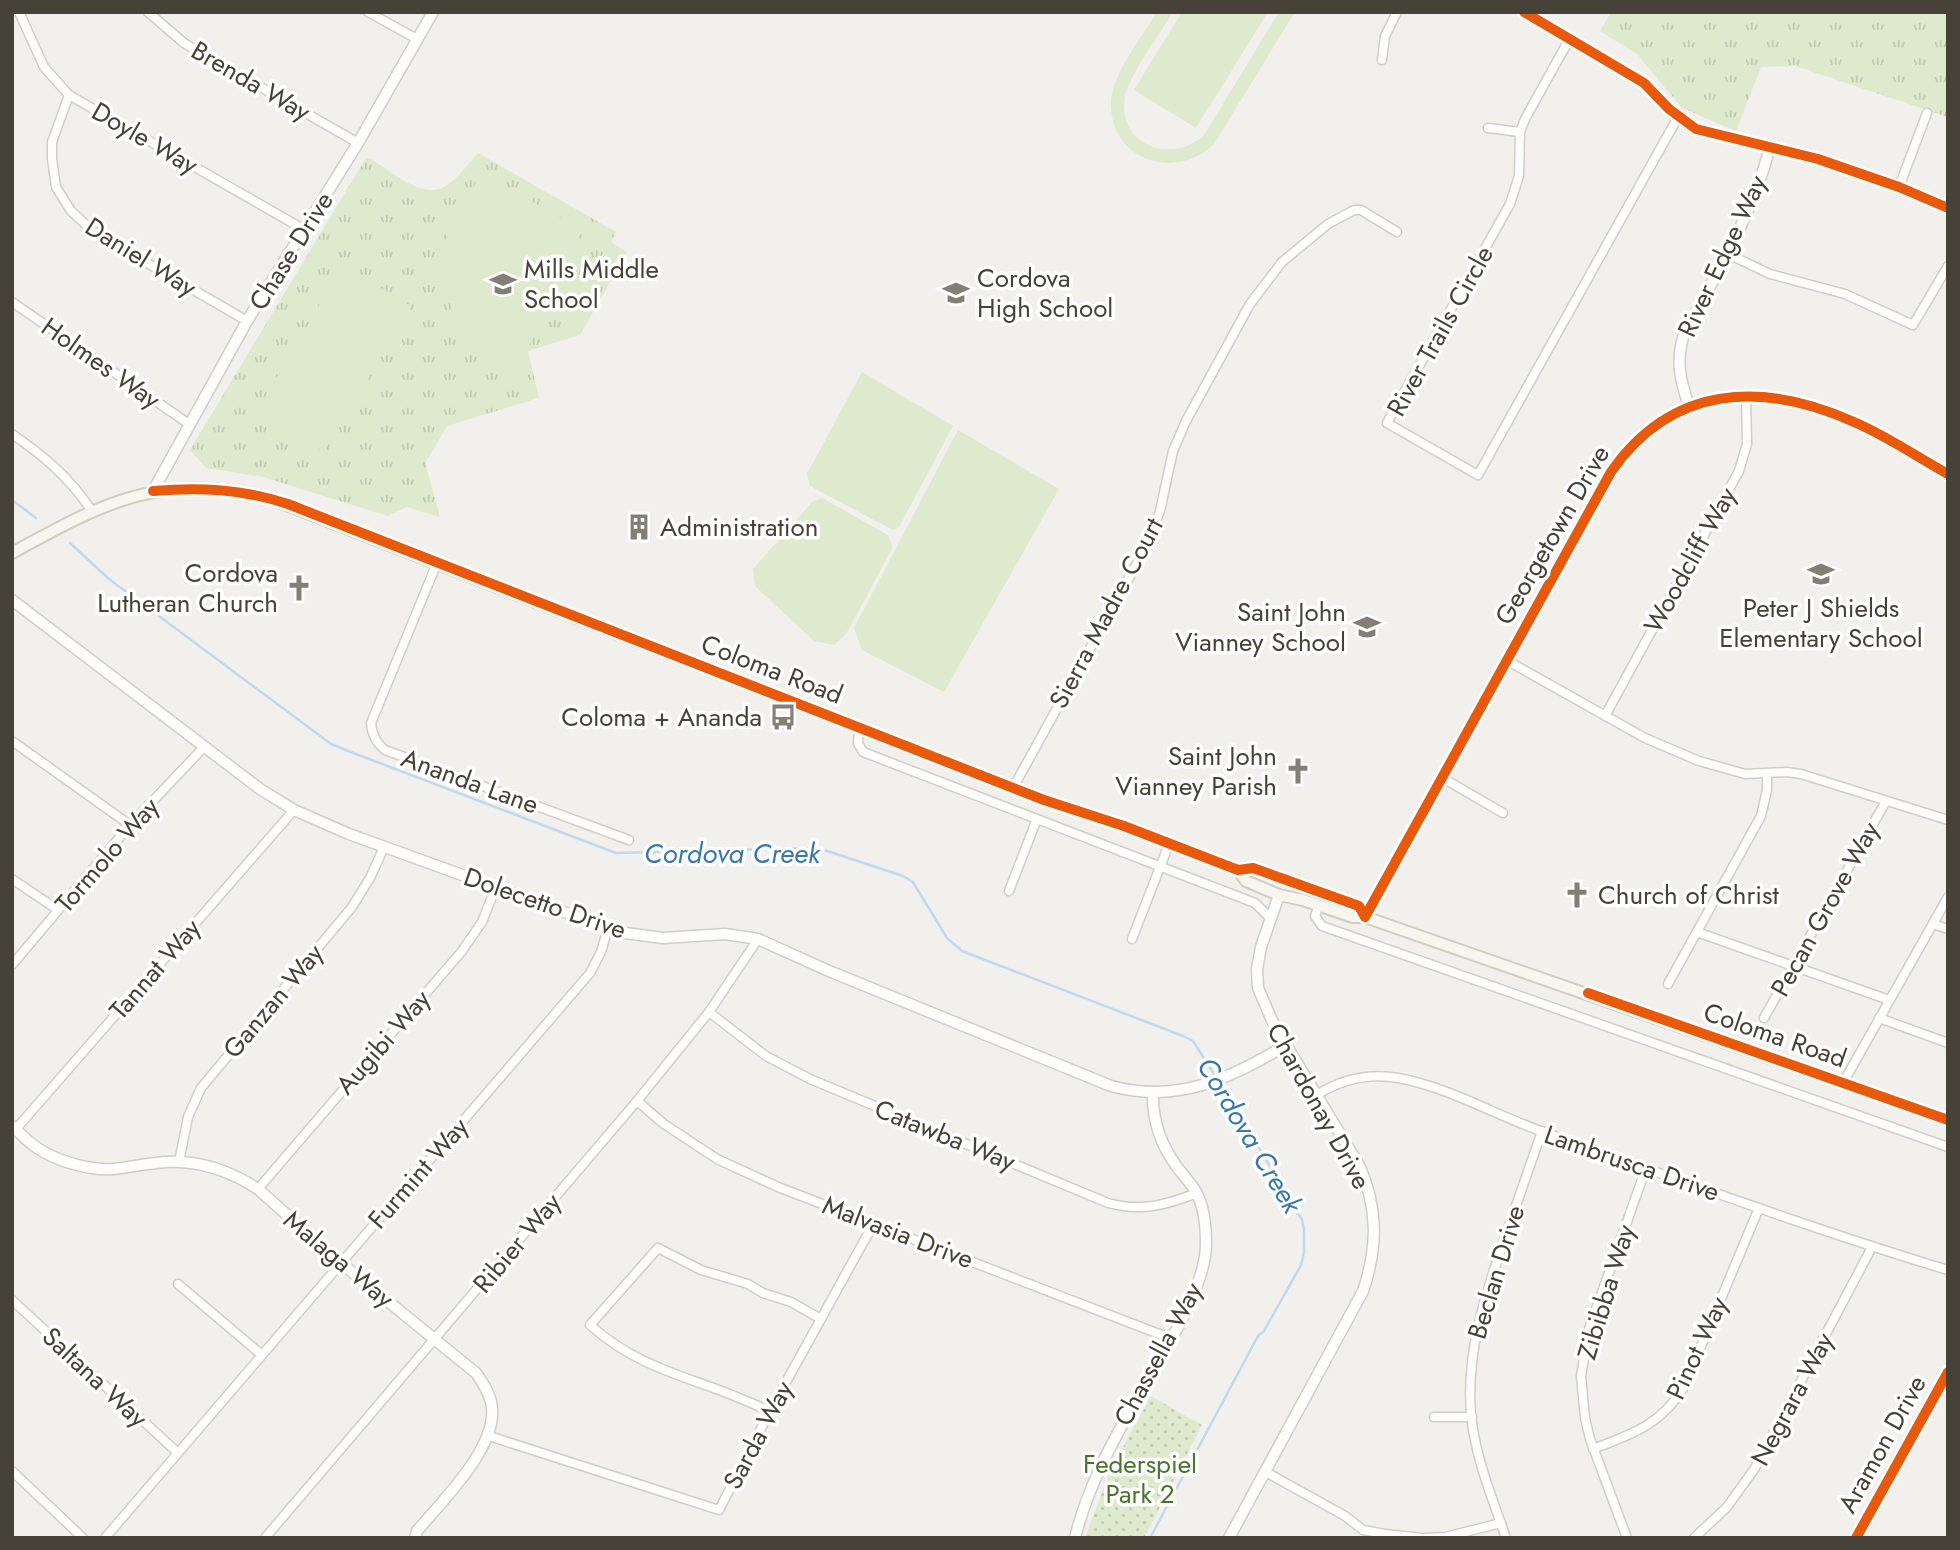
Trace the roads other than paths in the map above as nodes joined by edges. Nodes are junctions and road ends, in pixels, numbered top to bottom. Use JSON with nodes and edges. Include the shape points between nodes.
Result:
{"nodes":[{"id":1,"x":19,"y":12,"type":"edge"},
{"id":2,"x":148,"y":12,"type":"edge"},
{"id":3,"x":368,"y":12,"type":"edge"},
{"id":4,"x":433,"y":12,"type":"edge"},
{"id":5,"x":1397,"y":12,"type":"edge"},
{"id":6,"x":1524,"y":12,"type":"edge"},
{"id":7,"x":1570,"y":38,"type":"junction"},
{"id":8,"x":417,"y":39,"type":"junction"},
{"id":9,"x":1382,"y":60,"type":"dead end"},
{"id":10,"x":69,"y":95,"type":"junction"},
{"id":11,"x":1927,"y":113,"type":"dead end"},
{"id":12,"x":1678,"y":117,"type":"junction"},
{"id":13,"x":1488,"y":128,"type":"dead end"},
{"id":14,"x":1520,"y":132,"type":"junction"},
{"id":15,"x":358,"y":143,"type":"junction"},
{"id":16,"x":1770,"y":147,"type":"junction"},
{"id":17,"x":1899,"y":187,"type":"junction"},
{"id":18,"x":1948,"y":208,"type":"edge"},
{"id":19,"x":305,"y":230,"type":"junction"},
{"id":20,"x":1397,"y":232,"type":"dead end"},
{"id":21,"x":1728,"y":254,"type":"junction"},
{"id":22,"x":1948,"y":266,"type":"edge"},
{"id":23,"x":12,"y":302,"type":"edge"},
{"id":24,"x":247,"y":321,"type":"junction"},
{"id":25,"x":1746,"y":396,"type":"junction"},
{"id":26,"x":1689,"y":407,"type":"junction"},
{"id":27,"x":189,"y":424,"type":"junction"},
{"id":28,"x":12,"y":434,"type":"edge"},
{"id":29,"x":1948,"y":474,"type":"edge"},
{"id":30,"x":153,"y":491,"type":"junction"},
{"id":31,"x":91,"y":510,"type":"junction"},
{"id":32,"x":12,"y":554,"type":"edge"},
{"id":33,"x":437,"y":563,"type":"junction"},
{"id":34,"x":12,"y":600,"type":"edge"},
{"id":35,"x":1506,"y":660,"type":"junction"},
{"id":36,"x":1605,"y":716,"type":"junction"},
{"id":37,"x":859,"y":727,"type":"junction"},
{"id":38,"x":12,"y":741,"type":"edge"},
{"id":39,"x":204,"y":747,"type":"junction"},
{"id":40,"x":1767,"y":774,"type":"junction"},
{"id":41,"x":1441,"y":777,"type":"junction"},
{"id":42,"x":1013,"y":788,"type":"junction"},
{"id":43,"x":1886,"y":801,"type":"junction"},
{"id":44,"x":294,"y":810,"type":"junction"},
{"id":45,"x":1503,"y":813,"type":"dead end"},
{"id":46,"x":1037,"y":819,"type":"junction"},
{"id":47,"x":1947,"y":819,"type":"edge"},
{"id":48,"x":130,"y":825,"type":"junction"},
{"id":49,"x":629,"y":840,"type":"dead end"},
{"id":50,"x":1169,"y":844,"type":"junction"},
{"id":51,"x":384,"y":847,"type":"junction"},
{"id":52,"x":1160,"y":866,"type":"junction"},
{"id":53,"x":1257,"y":869,"type":"junction"},
{"id":54,"x":1238,"y":870,"type":"junction"},
{"id":55,"x":12,"y":879,"type":"edge"},
{"id":56,"x":496,"y":887,"type":"junction"},
{"id":57,"x":1009,"y":891,"type":"dead end"},
{"id":58,"x":1279,"y":895,"type":"junction"},
{"id":59,"x":1948,"y":897,"type":"edge"},
{"id":60,"x":1319,"y":905,"type":"junction"},
{"id":61,"x":58,"y":910,"type":"junction"},
{"id":62,"x":1365,"y":916,"type":"junction"},
{"id":63,"x":1270,"y":918,"type":"junction"},
{"id":64,"x":1933,"y":924,"type":"junction"},
{"id":65,"x":608,"y":928,"type":"junction"},
{"id":66,"x":1948,"y":929,"type":"edge"},
{"id":67,"x":1697,"y":932,"type":"junction"},
{"id":68,"x":758,"y":939,"type":"junction"},
{"id":69,"x":1132,"y":939,"type":"dead end"},
{"id":70,"x":12,"y":965,"type":"edge"},
{"id":71,"x":1793,"y":966,"type":"junction"},
{"id":72,"x":1668,"y":984,"type":"dead end"},
{"id":73,"x":1889,"y":1000,"type":"junction"},
{"id":74,"x":709,"y":1012,"type":"junction"},
{"id":75,"x":1764,"y":1018,"type":"dead end"},
{"id":76,"x":1879,"y":1018,"type":"junction"},
{"id":77,"x":1948,"y":1043,"type":"edge"},
{"id":78,"x":1286,"y":1045,"type":"junction"},
{"id":79,"x":1843,"y":1083,"type":"junction"},
{"id":80,"x":1153,"y":1093,"type":"junction"},
{"id":81,"x":1317,"y":1095,"type":"junction"},
{"id":82,"x":638,"y":1101,"type":"junction"},
{"id":83,"x":1948,"y":1120,"type":"edge"},
{"id":84,"x":14,"y":1128,"type":"edge"},
{"id":85,"x":1542,"y":1131,"type":"junction"},
{"id":86,"x":1948,"y":1147,"type":"edge"},
{"id":87,"x":179,"y":1162,"type":"junction"},
{"id":88,"x":1646,"y":1168,"type":"junction"},
{"id":89,"x":258,"y":1189,"type":"junction"},
{"id":90,"x":1197,"y":1193,"type":"junction"},
{"id":91,"x":1759,"y":1208,"type":"junction"},
{"id":92,"x":874,"y":1223,"type":"junction"},
{"id":93,"x":1872,"y":1247,"type":"junction"},
{"id":94,"x":341,"y":1263,"type":"junction"},
{"id":95,"x":1948,"y":1270,"type":"edge"},
{"id":96,"x":178,"y":1284,"type":"dead end"},
{"id":97,"x":12,"y":1300,"type":"edge"},
{"id":98,"x":821,"y":1319,"type":"junction"},
{"id":99,"x":435,"y":1339,"type":"junction"},
{"id":100,"x":1172,"y":1339,"type":"junction"},
{"id":101,"x":262,"y":1355,"type":"junction"},
{"id":102,"x":1946,"y":1379,"type":"edge"},
{"id":103,"x":770,"y":1410,"type":"junction"},
{"id":104,"x":1434,"y":1417,"type":"dead end"},
{"id":105,"x":1472,"y":1417,"type":"junction"},
{"id":106,"x":489,"y":1436,"type":"junction"},
{"id":107,"x":1593,"y":1449,"type":"junction"},
{"id":108,"x":178,"y":1453,"type":"junction"},
{"id":109,"x":12,"y":1471,"type":"edge"},
{"id":110,"x":1264,"y":1471,"type":"junction"},
{"id":111,"x":1501,"y":1523,"type":"junction"},
{"id":112,"x":83,"y":1538,"type":"edge"},
{"id":113,"x":105,"y":1538,"type":"edge"},
{"id":114,"x":265,"y":1538,"type":"edge"},
{"id":115,"x":415,"y":1538,"type":"edge"},
{"id":116,"x":1074,"y":1538,"type":"edge"},
{"id":117,"x":1229,"y":1538,"type":"edge"},
{"id":118,"x":1506,"y":1538,"type":"edge"},
{"id":119,"x":1627,"y":1538,"type":"edge"},
{"id":120,"x":1694,"y":1538,"type":"edge"},
{"id":121,"x":1856,"y":1538,"type":"edge"}],
"edges":[{"from":1,"to":10,"type":"street","name":"Doyle Way","via":[[44,66]]},
{"from":2,"to":15,"type":"street","name":"Brenda Way","via":[[184,43]]},
{"from":3,"to":8,"type":"street"},
{"from":4,"to":8,"type":"street","name":"Chase Drive"},
{"from":5,"to":9,"type":"street","via":[[1385,36]]},
{"from":6,"to":7,"type":"street"},
{"from":7,"to":12,"type":"street","via":[[1644,83]]},
{"from":7,"to":14,"type":"street","name":"River Trails Circle"},
{"from":8,"to":15,"type":"street","name":"Chase Drive"},
{"from":10,"to":19,"type":"street","name":"Doyle Way"},
{"from":10,"to":24,"type":"street","name":"Daniel Way","via":[[52,142],[52,159],[56,187],[71,211],[94,232]]},
{"from":11,"to":17,"type":"street"},
{"from":12,"to":14,"type":"street","name":"River Trails Circle","via":[[1478,475],[1387,423],[1510,204],[1519,176]]},
{"from":12,"to":16,"type":"street","via":[[1706,133]]},
{"from":13,"to":14,"type":"street"},
{"from":15,"to":19,"type":"street","name":"Chase Drive"},
{"from":16,"to":17,"type":"street"},
{"from":16,"to":21,"type":"street","name":"River Edge Way"},
{"from":17,"to":18,"type":"street"},
{"from":19,"to":24,"type":"street","name":"Chase Drive"},
{"from":20,"to":42,"type":"street","name":"Sierra Madre Court","via":[[1354,210],[1328,224],[1282,261],[1250,304],[1173,451],[1160,512],[1145,549]]},
{"from":21,"to":22,"type":"street","via":[[1770,274],[1871,304],[1913,325]]},
{"from":21,"to":26,"type":"street","name":"River Edge Way","via":[[1681,344],[1679,371]]},
{"from":23,"to":27,"type":"street","name":"Holmes Way"},
{"from":24,"to":27,"type":"street","name":"Chase Drive"},
{"from":25,"to":26,"type":"street","name":"Georgetown Drive"},
{"from":25,"to":29,"type":"street","name":"Georgetown Drive","via":[[1790,401],[1834,414]]},
{"from":25,"to":36,"type":"street","name":"Woodcliff Way","via":[[1747,437],[1739,471]]},
{"from":26,"to":35,"type":"street","name":"Georgetown Drive","via":[[1657,424],[1620,458]]},
{"from":27,"to":30,"type":"street","name":"Chase Drive"},
{"from":28,"to":31,"type":"street","via":[[64,474]]},
{"from":30,"to":31,"type":"main road","name":"Coloma Road"},
{"from":30,"to":33,"type":"main road","name":"Coloma Road","via":[[208,488],[253,494]]},
{"from":31,"to":32,"type":"main road","name":"Coloma Road"},
{"from":33,"to":37,"type":"main road","name":"Coloma Road"},
{"from":33,"to":49,"type":"street","name":"Ananda Lane","via":[[371,723],[378,744]]},
{"from":34,"to":39,"type":"street","name":"Dolecetto Drive"},
{"from":35,"to":36,"type":"street"},
{"from":35,"to":41,"type":"street","name":"Georgetown Drive"},
{"from":36,"to":40,"type":"street","via":[[1699,761],[1745,774]]},
{"from":37,"to":42,"type":"main road","name":"Coloma Road"},
{"from":37,"to":46,"type":"street","name":"Coloma Road","via":[[858,743],[863,752]]},
{"from":38,"to":48,"type":"street"},
{"from":39,"to":44,"type":"street","name":"Dolecetto Drive"},
{"from":39,"to":48,"type":"street","name":"Tormolo Way"},
{"from":40,"to":43,"type":"street","via":[[1794,772]]},
{"from":40,"to":67,"type":"street","via":[[1761,816]]},
{"from":41,"to":45,"type":"street"},
{"from":41,"to":62,"type":"street","name":"Georgetown Drive"},
{"from":42,"to":50,"type":"main road","name":"Coloma Road"},
{"from":43,"to":47,"type":"street"},
{"from":43,"to":71,"type":"street","name":"Pecan Grove Way"},
{"from":44,"to":51,"type":"street","name":"Dolecetto Drive"},
{"from":44,"to":84,"type":"street","name":"Tannat Way"},
{"from":46,"to":52,"type":"street","name":"Coloma Road"},
{"from":46,"to":57,"type":"street"},
{"from":48,"to":61,"type":"street","name":"Tormolo Way"},
{"from":50,"to":52,"type":"street"},
{"from":50,"to":54,"type":"main road","name":"Coloma Road"},
{"from":51,"to":56,"type":"street","name":"Dolecetto Drive"},
{"from":51,"to":87,"type":"street","name":"Ganzan Way","via":[[352,907],[201,1088],[188,1116]]},
{"from":52,"to":63,"type":"street","name":"Coloma Road","via":[[1255,903]]},
{"from":52,"to":69,"type":"street"},
{"from":53,"to":54,"type":"main road","name":"Coloma Road"},
{"from":53,"to":58,"type":"main road","via":[[1274,883]]},
{"from":53,"to":62,"type":"main road","name":"Coloma Road","via":[[1359,906]]},
{"from":54,"to":58,"type":"main road","name":"Coloma Road","via":[[1246,881]]},
{"from":55,"to":61,"type":"street"},
{"from":56,"to":65,"type":"street","name":"Dolecetto Drive"},
{"from":56,"to":89,"type":"street","name":"Augibi Way","via":[[482,922],[462,951]]},
{"from":58,"to":60,"type":"main road","name":"Coloma Road"},
{"from":58,"to":63,"type":"street","name":"Chardonay Drive"},
{"from":59,"to":64,"type":"street"},
{"from":60,"to":62,"type":"main road","name":"Coloma Road","via":[[1353,917]]},
{"from":60,"to":86,"type":"street","name":"Coloma Road","via":[[1315,916],[1322,926]]},
{"from":61,"to":70,"type":"street","name":"Tormolo Way"},
{"from":62,"to":79,"type":"main road","name":"Coloma Road"},
{"from":63,"to":78,"type":"street","name":"Chardonay Drive","via":[[1256,978],[1267,1013]]},
{"from":64,"to":66,"type":"street"},
{"from":64,"to":73,"type":"street"},
{"from":65,"to":68,"type":"street","name":"Dolecetto Drive","via":[[663,938],[726,934]]},
{"from":65,"to":94,"type":"street","name":"Furmint Way","via":[[590,973]]},
{"from":67,"to":71,"type":"street"},
{"from":67,"to":72,"type":"street"},
{"from":68,"to":74,"type":"street","name":"Ribier Way"},
{"from":68,"to":80,"type":"street","name":"Dolecetto Drive","via":[[1111,1086]]},
{"from":71,"to":73,"type":"street"},
{"from":71,"to":75,"type":"street","name":"Pecan Grove Way"},
{"from":73,"to":76,"type":"street"},
{"from":74,"to":82,"type":"street","name":"Ribier Way"},
{"from":74,"to":90,"type":"street","name":"Catawba Way","via":[[766,1056],[810,1079],[1108,1203],[1153,1208]]},
{"from":76,"to":77,"type":"street"},
{"from":76,"to":79,"type":"street"},
{"from":78,"to":80,"type":"street","name":"Dolecetto Drive","via":[[1216,1080],[1174,1093]]},
{"from":78,"to":81,"type":"street","name":"Chardonay Drive"},
{"from":79,"to":83,"type":"main road","name":"Coloma Road"},
{"from":80,"to":90,"type":"street","name":"Chassella Way","via":[[1153,1116],[1160,1136]]},
{"from":81,"to":85,"type":"street","name":"Lambrusca Drive","via":[[1361,1076],[1395,1078],[1419,1082]]},
{"from":81,"to":110,"type":"street","name":"Chardonay Drive","via":[[1367,1182],[1374,1214],[1373,1260],[1363,1291]]},
{"from":82,"to":92,"type":"street","name":"Malvasia Drive","via":[[717,1159]]},
{"from":82,"to":99,"type":"street","name":"Ribier Way"},
{"from":84,"to":87,"type":"street","name":"Malaga Way","via":[[33,1145],[90,1168]]},
{"from":85,"to":88,"type":"street","name":"Lambrusca Drive"},
{"from":85,"to":105,"type":"street","name":"Beclan Drive","via":[[1483,1300],[1473,1349]]},
{"from":87,"to":89,"type":"street","name":"Malaga Way","via":[[222,1170]]},
{"from":88,"to":91,"type":"street","name":"Lambrusca Drive"},
{"from":88,"to":107,"type":"street","name":"Zibibba Way","via":[[1584,1348],[1582,1398]]},
{"from":89,"to":94,"type":"street","name":"Malaga Way"},
{"from":90,"to":100,"type":"street","name":"Chassella Way","via":[[1205,1225],[1205,1258]]},
{"from":91,"to":93,"type":"street","name":"Lambrusca Drive"},
{"from":91,"to":107,"type":"street","name":"Pinot Way","via":[[1677,1399],[1641,1430]]},
{"from":92,"to":98,"type":"street","name":"Sarda Way"},
{"from":92,"to":100,"type":"street","name":"Malvasia Drive"},
{"from":93,"to":95,"type":"street","name":"Lambrusca Drive"},
{"from":93,"to":120,"type":"street","name":"Negrara Way","via":[[1755,1468],[1727,1507]]},
{"from":94,"to":99,"type":"street","name":"Malaga Way"},
{"from":94,"to":101,"type":"street","name":"Furmint Way"},
{"from":96,"to":101,"type":"street"},
{"from":97,"to":108,"type":"street","name":"Saltana Way"},
{"from":98,"to":103,"type":"street","name":"Sarda Way"},
{"from":98,"to":103,"type":"street","via":[[791,1302],[701,1270],[658,1248],[590,1325],[633,1357]]},
{"from":99,"to":106,"type":"street","name":"Malaga Way","via":[[482,1381],[492,1407]]},
{"from":99,"to":114,"type":"street","name":"Ribier Way"},
{"from":100,"to":116,"type":"street","name":"Chassella Way","via":[[1107,1451]]},
{"from":101,"to":108,"type":"street","name":"Furmint Way"},
{"from":102,"to":121,"type":"street","name":"Aramon Drive"},
{"from":103,"to":106,"type":"street","name":"Sarda Way","via":[[719,1510]]},
{"from":104,"to":105,"type":"street"},
{"from":105,"to":111,"type":"street","name":"Beclan Drive"},
{"from":106,"to":115,"type":"street"},
{"from":107,"to":119,"type":"street","name":"Zibibba Way"},
{"from":108,"to":113,"type":"street","name":"Furmint Way"},
{"from":109,"to":112,"type":"street"},
{"from":110,"to":111,"type":"street","via":[[1363,1530],[1385,1535],[1446,1536]]},
{"from":110,"to":117,"type":"street","name":"Chardonay Drive"},
{"from":111,"to":118,"type":"street","name":"Beclan Drive"}]}
